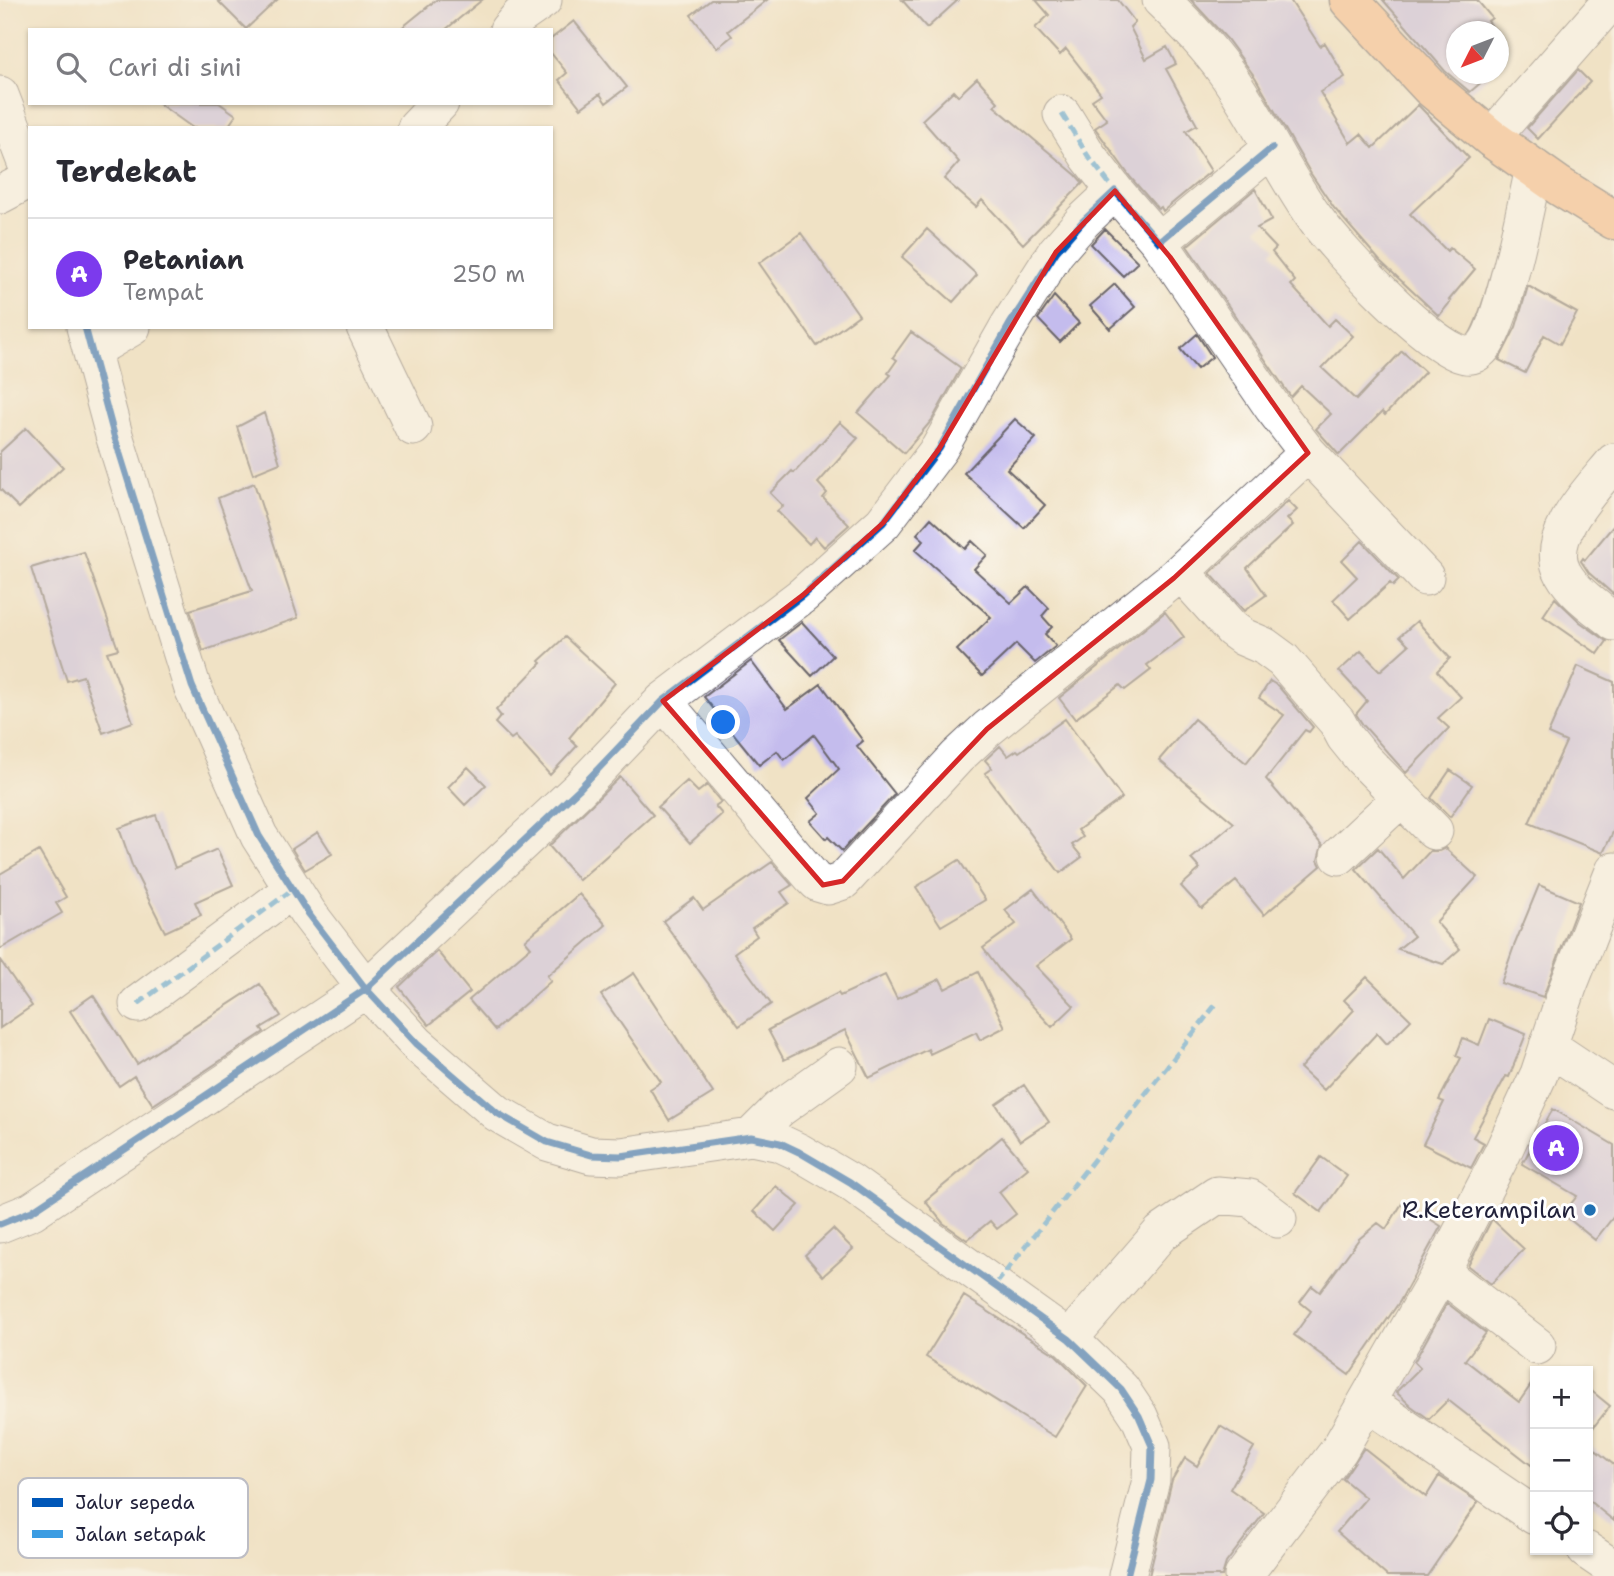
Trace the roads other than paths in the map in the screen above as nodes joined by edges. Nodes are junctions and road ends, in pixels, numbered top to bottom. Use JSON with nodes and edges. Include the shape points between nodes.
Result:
{"nodes":[{"id":1,"x":543,"y":0,"type":"edge"},
{"id":2,"x":1161,"y":0,"type":"edge"},
{"id":3,"x":1349,"y":0,"type":"edge"},
{"id":4,"x":1612,"y":0,"type":"edge"},
{"id":5,"x":510,"y":28,"type":"edge"},
{"id":6,"x":0,"y":95,"type":"edge"},
{"id":7,"x":438,"y":105,"type":"edge"},
{"id":8,"x":1062,"y":114,"type":"dead end"},
{"id":9,"x":418,"y":126,"type":"edge"},
{"id":10,"x":1491,"y":138,"type":"junction"},
{"id":11,"x":1272,"y":148,"type":"junction"},
{"id":12,"x":28,"y":168,"type":"edge"},
{"id":13,"x":1546,"y":177,"type":"junction"},
{"id":14,"x":28,"y":180,"type":"edge"},
{"id":15,"x":1115,"y":191,"type":"junction"},
{"id":16,"x":0,"y":195,"type":"edge"},
{"id":17,"x":1609,"y":217,"type":"edge"},
{"id":18,"x":1159,"y":242,"type":"junction"},
{"id":19,"x":124,"y":329,"type":"edge"},
{"id":20,"x":366,"y":329,"type":"edge"},
{"id":21,"x":89,"y":338,"type":"edge"},
{"id":22,"x":413,"y":427,"type":"dead end"},
{"id":23,"x":1308,"y":453,"type":"junction"},
{"id":24,"x":1614,"y":462,"type":"edge"},
{"id":25,"x":1181,"y":572,"type":"junction"},
{"id":26,"x":1424,"y":577,"type":"dead end"},
{"id":27,"x":1614,"y":622,"type":"edge"},
{"id":28,"x":663,"y":701,"type":"junction"},
{"id":29,"x":1401,"y":799,"type":"junction"},
{"id":30,"x":1434,"y":831,"type":"dead end"},
{"id":31,"x":1339,"y":856,"type":"dead end"},
{"id":32,"x":1614,"y":871,"type":"edge"},
{"id":33,"x":293,"y":889,"type":"junction"},
{"id":34,"x":366,"y":989,"type":"junction"},
{"id":35,"x":138,"y":1004,"type":"dead end"},
{"id":36,"x":1548,"y":1045,"type":"junction"},
{"id":37,"x":839,"y":1066,"type":"dead end"},
{"id":38,"x":1614,"y":1090,"type":"edge"},
{"id":39,"x":751,"y":1137,"type":"junction"},
{"id":40,"x":1278,"y":1219,"type":"dead end"},
{"id":41,"x":0,"y":1224,"type":"edge"},
{"id":42,"x":1441,"y":1272,"type":"junction"},
{"id":43,"x":1069,"y":1339,"type":"junction"},
{"id":44,"x":1537,"y":1346,"type":"dead end"},
{"id":45,"x":1367,"y":1402,"type":"junction"},
{"id":46,"x":1530,"y":1513,"type":"edge"},
{"id":47,"x":1593,"y":1555,"type":"edge"},
{"id":48,"x":1614,"y":1569,"type":"edge"},
{"id":49,"x":1127,"y":1576,"type":"edge"},
{"id":50,"x":1243,"y":1576,"type":"edge"}],
"edges":[{"from":1,"to":5,"type":"street"},
{"from":2,"to":11,"type":"street","via":[[1224,69]]},
{"from":3,"to":10,"type":"highway","via":[[1430,87]]},
{"from":4,"to":10,"type":"street"},
{"from":6,"to":12,"type":"street"},
{"from":7,"to":9,"type":"street"},
{"from":8,"to":15,"type":"street"},
{"from":10,"to":13,"type":"highway"},
{"from":11,"to":13,"type":"street","via":[[1301,199],[1346,256],[1407,316],[1449,349],[1466,355],[1485,346],[1494,330],[1517,245]]},
{"from":11,"to":18,"type":"street"},
{"from":13,"to":17,"type":"highway"},
{"from":14,"to":16,"type":"street"},
{"from":15,"to":18,"type":"street"},
{"from":15,"to":28,"type":"street","via":[[1056,253],[939,449],[883,523],[803,596]]},
{"from":18,"to":23,"type":"street"},
{"from":19,"to":21,"type":"street"},
{"from":20,"to":22,"type":"street"},
{"from":21,"to":33,"type":"street","via":[[114,435],[192,686],[259,836]]},
{"from":23,"to":25,"type":"street"},
{"from":23,"to":26,"type":"street"},
{"from":24,"to":27,"type":"street","via":[[1577,507],[1558,551],[1569,582]]},
{"from":25,"to":28,"type":"street","via":[[957,757],[836,885],[823,885],[812,877]]},
{"from":25,"to":29,"type":"street","via":[[1232,629],[1283,660]]},
{"from":28,"to":34,"type":"street","via":[[579,789]]},
{"from":29,"to":30,"type":"street"},
{"from":29,"to":31,"type":"street"},
{"from":32,"to":36,"type":"street"},
{"from":33,"to":34,"type":"street"},
{"from":33,"to":35,"type":"street"},
{"from":34,"to":39,"type":"street","via":[[417,1044],[497,1112],[547,1142],[591,1155],[621,1156]]},
{"from":34,"to":41,"type":"street","via":[[32,1211]]},
{"from":36,"to":38,"type":"street"},
{"from":36,"to":42,"type":"street","via":[[1528,1098]]},
{"from":37,"to":39,"type":"street","via":[[779,1109]]},
{"from":39,"to":43,"type":"street","via":[[780,1143],[850,1182]]},
{"from":40,"to":43,"type":"street","via":[[1250,1198],[1217,1195],[1161,1233]]},
{"from":42,"to":44,"type":"street"},
{"from":42,"to":45,"type":"street"},
{"from":43,"to":49,"type":"street","via":[[1121,1390],[1152,1446],[1151,1480]]},
{"from":45,"to":46,"type":"street"},
{"from":45,"to":50,"type":"street","via":[[1339,1450]]},
{"from":47,"to":48,"type":"street"}]}
